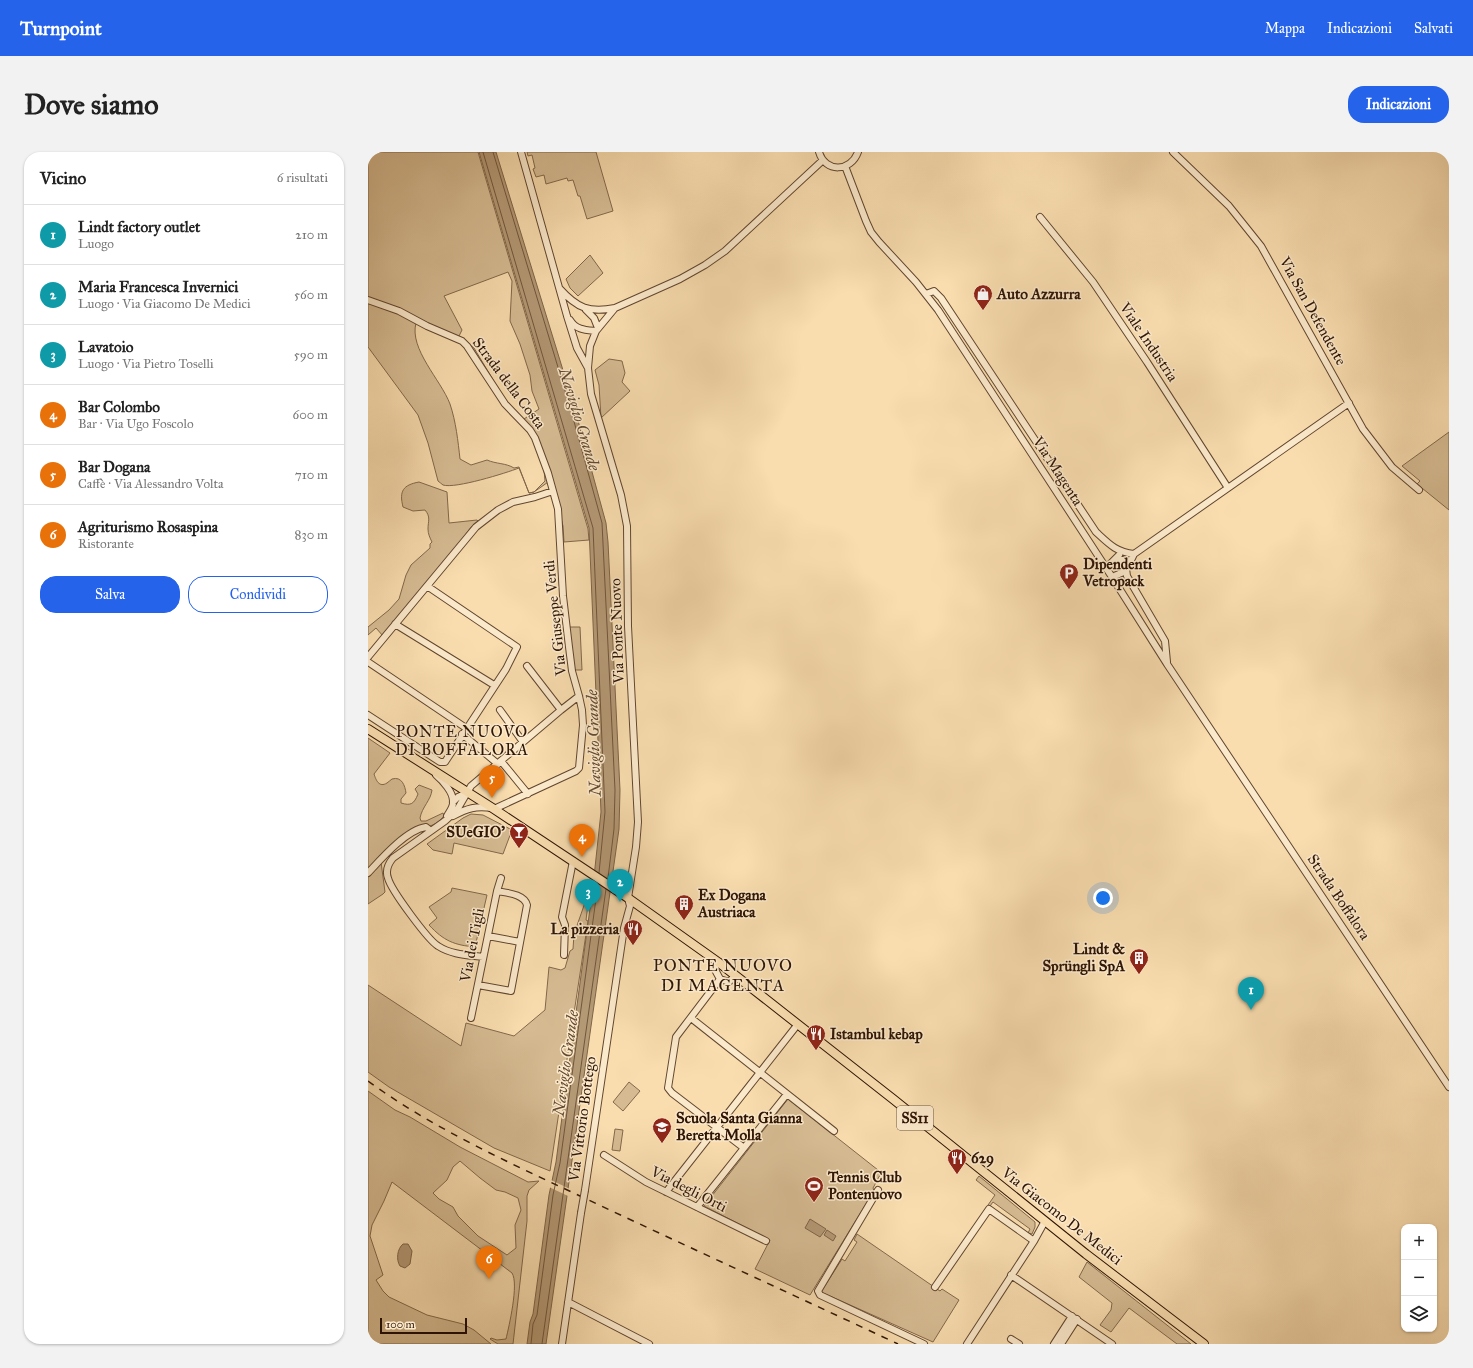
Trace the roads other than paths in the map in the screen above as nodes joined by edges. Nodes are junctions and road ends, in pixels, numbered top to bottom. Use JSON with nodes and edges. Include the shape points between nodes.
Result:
{"nodes":[{"id":1,"x":521,"y":152,"type":"edge"},
{"id":2,"x":819,"y":152,"type":"edge"},
{"id":3,"x":858,"y":152,"type":"edge"},
{"id":4,"x":1172,"y":152,"type":"edge"},
{"id":5,"x":823,"y":160,"type":"junction"},
{"id":6,"x":845,"y":166,"type":"junction"},
{"id":7,"x":1040,"y":217,"type":"dead end"},
{"id":8,"x":560,"y":289,"type":"junction"},
{"id":9,"x":926,"y":294,"type":"junction"},
{"id":10,"x":368,"y":300,"type":"edge"},
{"id":11,"x":583,"y":307,"type":"junction"},
{"id":12,"x":615,"y":308,"type":"junction"},
{"id":13,"x":567,"y":316,"type":"junction"},
{"id":14,"x":597,"y":329,"type":"junction"},
{"id":15,"x":588,"y":368,"type":"junction"},
{"id":16,"x":1349,"y":403,"type":"junction"},
{"id":17,"x":1228,"y":488,"type":"junction"},
{"id":18,"x":1419,"y":490,"type":"dead end"},
{"id":19,"x":553,"y":491,"type":"junction"},
{"id":20,"x":1122,"y":553,"type":"junction"},
{"id":21,"x":1134,"y":554,"type":"junction"},
{"id":22,"x":1117,"y":558,"type":"junction"},
{"id":23,"x":1106,"y":568,"type":"junction"},
{"id":24,"x":1126,"y":571,"type":"junction"},
{"id":25,"x":1112,"y":577,"type":"junction"},
{"id":26,"x":427,"y":586,"type":"junction"},
{"id":27,"x":395,"y":624,"type":"junction"},
{"id":28,"x":368,"y":657,"type":"edge"},
{"id":29,"x":368,"y":662,"type":"edge"},
{"id":30,"x":1167,"y":664,"type":"junction"},
{"id":31,"x":527,"y":666,"type":"dead end"},
{"id":32,"x":494,"y":685,"type":"junction"},
{"id":33,"x":579,"y":696,"type":"junction"},
{"id":34,"x":500,"y":710,"type":"dead end"},
{"id":35,"x":561,"y":710,"type":"junction"},
{"id":36,"x":368,"y":715,"type":"edge"},
{"id":37,"x":1206,"y":722,"type":"joint"},
{"id":38,"x":387,"y":728,"type":"junction"},
{"id":39,"x":466,"y":728,"type":"junction"},
{"id":40,"x":368,"y":729,"type":"edge"},
{"id":41,"x":462,"y":734,"type":"junction"},
{"id":42,"x":381,"y":738,"type":"junction"},
{"id":43,"x":523,"y":742,"type":"junction"},
{"id":44,"x":500,"y":763,"type":"junction"},
{"id":45,"x":429,"y":768,"type":"junction"},
{"id":46,"x":467,"y":793,"type":"junction"},
{"id":47,"x":528,"y":794,"type":"junction"},
{"id":48,"x":453,"y":802,"type":"junction"},
{"id":49,"x":493,"y":809,"type":"junction"},
{"id":50,"x":445,"y":821,"type":"junction"},
{"id":51,"x":431,"y":831,"type":"junction"},
{"id":52,"x":573,"y":861,"type":"junction"},
{"id":53,"x":368,"y":873,"type":"edge"},
{"id":54,"x":501,"y":878,"type":"dead end"},
{"id":55,"x":497,"y":891,"type":"junction"},
{"id":56,"x":625,"y":895,"type":"junction"},
{"id":57,"x":488,"y":936,"type":"junction"},
{"id":58,"x":520,"y":942,"type":"junction"},
{"id":59,"x":564,"y":955,"type":"dead end"},
{"id":60,"x":483,"y":958,"type":"junction"},
{"id":61,"x":718,"y":962,"type":"junction"},
{"id":62,"x":736,"y":976,"type":"junction"},
{"id":63,"x":720,"y":979,"type":"junction"},
{"id":64,"x":478,"y":985,"type":"junction"},
{"id":65,"x":471,"y":1018,"type":"dead end"},
{"id":66,"x":691,"y":1018,"type":"junction"},
{"id":67,"x":798,"y":1024,"type":"junction"},
{"id":68,"x":760,"y":1072,"type":"junction"},
{"id":69,"x":1449,"y":1087,"type":"edge"},
{"id":70,"x":787,"y":1094,"type":"junction"},
{"id":71,"x":716,"y":1128,"type":"junction"},
{"id":72,"x":834,"y":1131,"type":"dead end"},
{"id":73,"x":744,"y":1148,"type":"junction"},
{"id":74,"x":604,"y":1155,"type":"dead end"},
{"id":75,"x":878,"y":1190,"type":"dead end"},
{"id":76,"x":666,"y":1192,"type":"junction"},
{"id":77,"x":697,"y":1207,"type":"junction"},
{"id":78,"x":1044,"y":1221,"type":"junction"},
{"id":79,"x":766,"y":1241,"type":"dead end"},
{"id":80,"x":1034,"y":1241,"type":"junction"},
{"id":81,"x":1011,"y":1275,"type":"junction"},
{"id":82,"x":935,"y":1287,"type":"dead end"},
{"id":83,"x":568,"y":1302,"type":"junction"},
{"id":84,"x":1075,"y":1318,"type":"junction"},
{"id":85,"x":1011,"y":1339,"type":"dead end"},
{"id":86,"x":1202,"y":1343,"type":"edge"},
{"id":87,"x":562,"y":1344,"type":"edge"},
{"id":88,"x":648,"y":1344,"type":"edge"},
{"id":89,"x":924,"y":1344,"type":"edge"},
{"id":90,"x":967,"y":1344,"type":"edge"},
{"id":91,"x":1019,"y":1344,"type":"edge"},
{"id":92,"x":1054,"y":1344,"type":"edge"},
{"id":93,"x":1061,"y":1344,"type":"edge"},
{"id":94,"x":1112,"y":1344,"type":"edge"}],
"edges":[{"from":1,"to":8,"type":"street","name":"Via Ponte Nuovo"},
{"from":2,"to":5,"type":"street"},
{"from":3,"to":6,"type":"street","via":[[855,159]]},
{"from":4,"to":16,"type":"street","name":"Via San Defendente","via":[[1229,206],[1261,246]]},
{"from":5,"to":6,"type":"street","via":[[833,167]]},
{"from":5,"to":12,"type":"street","via":[[725,251],[680,279]]},
{"from":6,"to":9,"type":"street","name":"Via Magenta","via":[[872,232]]},
{"from":7,"to":17,"type":"street","name":"Viale Industria","via":[[1093,282]]},
{"from":8,"to":11,"type":"street","via":[[570,300]]},
{"from":8,"to":13,"type":"street","name":"Via Ponte Nuovo"},
{"from":9,"to":20,"type":"street","name":"Via Magenta","via":[[934,292],[941,298],[1096,532]]},
{"from":9,"to":23,"type":"street","name":"Via Magenta"},
{"from":10,"to":19,"type":"street","name":"Strada della Costa","via":[[399,311],[462,341],[467,346],[505,404],[530,430],[539,448]]},
{"from":11,"to":12,"type":"street","via":[[596,310]]},
{"from":11,"to":14,"type":"street","via":[[594,318]]},
{"from":12,"to":14,"type":"street","name":"Via Ponte Nuovo"},
{"from":13,"to":14,"type":"street","via":[[572,324],[580,329]]},
{"from":13,"to":15,"type":"street","name":"Via Ponte Nuovo","via":[[577,348]]},
{"from":14,"to":15,"type":"street","name":"Via Ponte Nuovo","via":[[590,346]]},
{"from":15,"to":56,"type":"street","name":"Via Ponte Nuovo","via":[[591,394],[621,495],[627,526],[628,626],[638,822],[636,847]]},
{"from":16,"to":17,"type":"street"},
{"from":16,"to":18,"type":"street","name":"Via San Defendente","via":[[1363,429],[1392,467]]},
{"from":17,"to":21,"type":"street"},
{"from":19,"to":26,"type":"street","via":[[513,502],[487,518],[476,527]]},
{"from":19,"to":33,"type":"street","name":"Via Giuseppe Verdi","via":[[558,509],[563,596],[572,671]]},
{"from":20,"to":21,"type":"street"},
{"from":20,"to":22,"type":"street"},
{"from":21,"to":24,"type":"street"},
{"from":22,"to":23,"type":"street"},
{"from":22,"to":24,"type":"street","name":"Via Magenta","via":[[1125,561]]},
{"from":23,"to":25,"type":"street","name":"Via Magenta"},
{"from":24,"to":25,"type":"street"},
{"from":24,"to":30,"type":"street","name":"Via Magenta","via":[[1165,641]]},
{"from":25,"to":30,"type":"street","name":"Via Magenta"},
{"from":26,"to":27,"type":"street"},
{"from":26,"to":32,"type":"street","via":[[516,647],[506,669]]},
{"from":27,"to":28,"type":"street"},
{"from":27,"to":32,"type":"street"},
{"from":29,"to":39,"type":"street"},
{"from":30,"to":37,"type":"street","name":"Via Magenta"},
{"from":31,"to":35,"type":"street"},
{"from":32,"to":39,"type":"street"},
{"from":33,"to":35,"type":"street"},
{"from":33,"to":47,"type":"street","name":"Via Giuseppe Verdi","via":[[583,725],[579,768]]},
{"from":34,"to":43,"type":"street"},
{"from":35,"to":43,"type":"street"},
{"from":36,"to":38,"type":"street"},
{"from":37,"to":69,"type":"street","name":"Strada Boffalora"},
{"from":38,"to":41,"type":"street","via":[[440,762],[445,762]]},
{"from":38,"to":42,"type":"street"},
{"from":39,"to":41,"type":"street"},
{"from":40,"to":42,"type":"main road","number":"SS11"},
{"from":41,"to":44,"type":"street"},
{"from":42,"to":45,"type":"main road","number":"SS11"},
{"from":43,"to":44,"type":"street"},
{"from":44,"to":46,"type":"street"},
{"from":44,"to":47,"type":"street"},
{"from":45,"to":46,"type":"main road","number":"SS11"},
{"from":45,"to":48,"type":"street","via":[[440,778]]},
{"from":46,"to":48,"type":"street"},
{"from":46,"to":49,"type":"main road","number":"SS11"},
{"from":46,"to":50,"type":"street","via":[[457,810]]},
{"from":47,"to":49,"type":"street","name":"Via Giuseppe Verdi"},
{"from":48,"to":50,"type":"street"},
{"from":49,"to":50,"type":"street","via":[[472,807]]},
{"from":49,"to":52,"type":"main road","number":"SS11"},
{"from":50,"to":51,"type":"street"},
{"from":51,"to":53,"type":"street","via":[[426,827],[421,828],[407,836]]},
{"from":51,"to":60,"type":"street","via":[[392,858],[386,870],[388,878],[428,938],[453,953]]},
{"from":52,"to":56,"type":"main road","number":"SS11"},
{"from":52,"to":59,"type":"street","via":[[562,917],[565,925]]},
{"from":54,"to":55,"type":"street","name":"Via dei Tigli"},
{"from":55,"to":57,"type":"street","name":"Via dei Tigli"},
{"from":55,"to":58,"type":"street","via":[[519,897],[526,902]]},
{"from":56,"to":61,"type":"main road","name":"Via Giacomo De Medici","number":"SS11"},
{"from":56,"to":83,"type":"street","name":"Via Vittorio Bottego","bridge":true,"via":[[630,906],[624,928]]},
{"from":57,"to":58,"type":"street"},
{"from":57,"to":60,"type":"street","name":"Via dei Tigli"},
{"from":58,"to":64,"type":"street","via":[[511,991]]},
{"from":60,"to":64,"type":"street","name":"Via dei Tigli"},
{"from":61,"to":62,"type":"main road","name":"Via Giacomo De Medici","number":"SS11"},
{"from":61,"to":63,"type":"street","via":[[714,968]]},
{"from":62,"to":63,"type":"street","via":[[730,982]]},
{"from":62,"to":67,"type":"main road","name":"Via Giacomo De Medici","number":"SS11"},
{"from":63,"to":66,"type":"street"},
{"from":64,"to":65,"type":"street","name":"Via dei Tigli"},
{"from":66,"to":68,"type":"street"},
{"from":66,"to":71,"type":"street","via":[[676,1037],[668,1088]]},
{"from":67,"to":68,"type":"street"},
{"from":67,"to":78,"type":"main road","name":"Via Giacomo De Medici","number":"SS11"},
{"from":68,"to":70,"type":"street"},
{"from":68,"to":71,"type":"street"},
{"from":70,"to":72,"type":"street"},
{"from":70,"to":73,"type":"street"},
{"from":71,"to":73,"type":"street"},
{"from":71,"to":76,"type":"street"},
{"from":73,"to":77,"type":"street"},
{"from":74,"to":76,"type":"street","name":"Via degli Orti"},
{"from":75,"to":89,"type":"street","via":[[818,1291],[820,1295]]},
{"from":76,"to":77,"type":"street","name":"Via degli Orti"},
{"from":77,"to":79,"type":"street","name":"Via degli Orti"},
{"from":78,"to":80,"type":"street"},
{"from":78,"to":86,"type":"main road","name":"Via Giacomo De Medici","number":"SS11"},
{"from":80,"to":81,"type":"street"},
{"from":80,"to":82,"type":"street","via":[[989,1209]]},
{"from":81,"to":84,"type":"street"},
{"from":81,"to":90,"type":"street"},
{"from":83,"to":87,"type":"street","name":"Via Vittorio Bottego"},
{"from":83,"to":88,"type":"street"},
{"from":84,"to":92,"type":"street"},
{"from":84,"to":93,"type":"street"},
{"from":84,"to":94,"type":"street"},
{"from":85,"to":91,"type":"street"}]}
